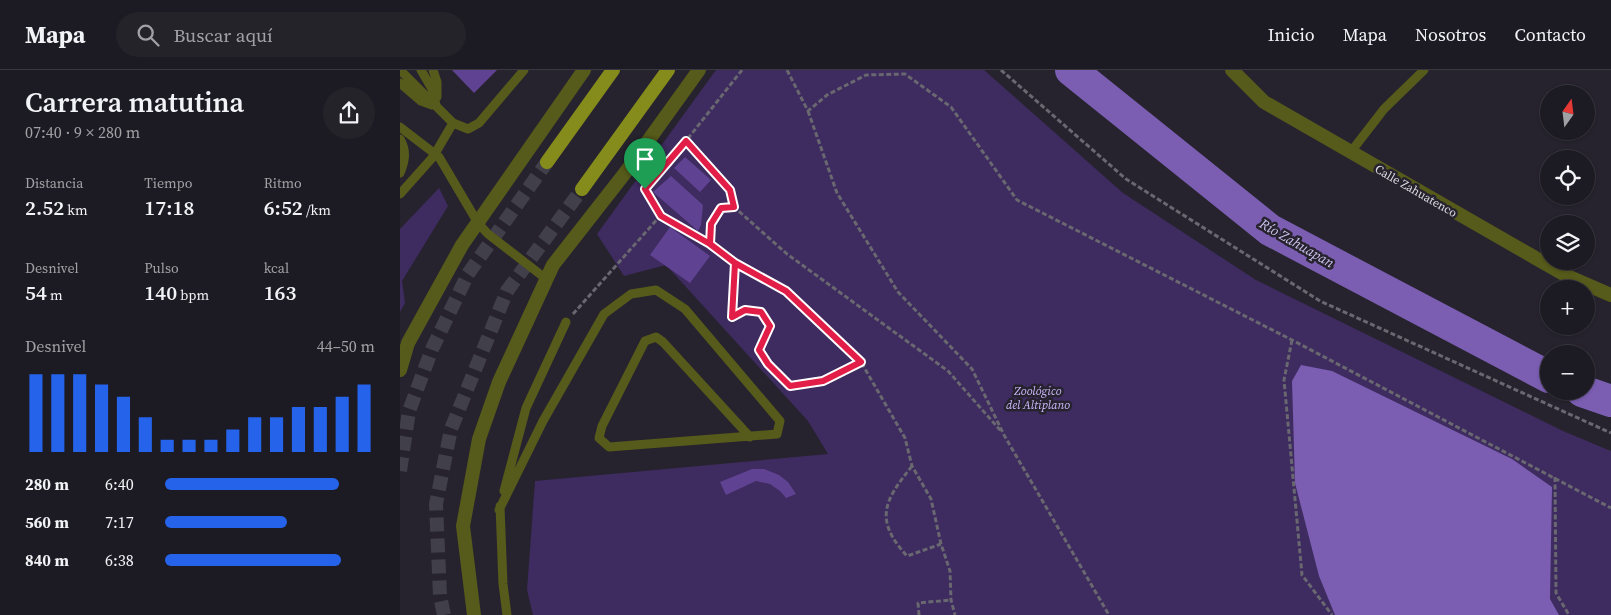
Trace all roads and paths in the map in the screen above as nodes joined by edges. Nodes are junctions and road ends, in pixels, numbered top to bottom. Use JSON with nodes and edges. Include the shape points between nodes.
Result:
{"nodes":[{"id":1,"x":400,"y":70,"type":"edge"},
{"id":2,"x":421,"y":70,"type":"edge"},
{"id":3,"x":433,"y":70,"type":"edge"},
{"id":4,"x":524,"y":70,"type":"edge"},
{"id":5,"x":584,"y":70,"type":"edge"},
{"id":6,"x":613,"y":70,"type":"edge"},
{"id":7,"x":668,"y":70,"type":"edge"},
{"id":8,"x":699,"y":70,"type":"edge"},
{"id":9,"x":742,"y":70,"type":"edge"},
{"id":10,"x":787,"y":70,"type":"edge"},
{"id":11,"x":1001,"y":70,"type":"edge"},
{"id":12,"x":1232,"y":70,"type":"edge"},
{"id":13,"x":1424,"y":70,"type":"edge"},
{"id":14,"x":400,"y":83,"type":"edge"},
{"id":15,"x":437,"y":107,"type":"junction"},
{"id":16,"x":808,"y":111,"type":"junction"},
{"id":17,"x":453,"y":123,"type":"junction"},
{"id":18,"x":400,"y":127,"type":"edge"},
{"id":19,"x":400,"y":139,"type":"edge"},
{"id":20,"x":686,"y":141,"type":"junction"},
{"id":21,"x":1350,"y":153,"type":"junction"},
{"id":22,"x":547,"y":162,"type":"tunnel mouth"},
{"id":23,"x":400,"y":173,"type":"edge"},
{"id":24,"x":582,"y":189,"type":"tunnel mouth"},
{"id":25,"x":400,"y":194,"type":"edge"},
{"id":26,"x":734,"y":207,"type":"junction"},
{"id":27,"x":661,"y":216,"type":"junction"},
{"id":28,"x":478,"y":223,"type":"junction"},
{"id":29,"x":710,"y":244,"type":"junction"},
{"id":30,"x":735,"y":263,"type":"junction"},
{"id":31,"x":545,"y":278,"type":"junction"},
{"id":32,"x":1611,"y":295,"type":"edge"},
{"id":33,"x":566,"y":322,"type":"joint"},
{"id":34,"x":1292,"y":340,"type":"junction"},
{"id":35,"x":861,"y":362,"type":"junction"},
{"id":36,"x":400,"y":370,"type":"edge"},
{"id":37,"x":1611,"y":433,"type":"edge"},
{"id":38,"x":1004,"y":435,"type":"junction"},
{"id":39,"x":750,"y":437,"type":"junction"},
{"id":40,"x":912,"y":466,"type":"junction"},
{"id":41,"x":1554,"y":477,"type":"junction"},
{"id":42,"x":1611,"y":508,"type":"edge"},
{"id":43,"x":499,"y":510,"type":"junction"},
{"id":44,"x":941,"y":544,"type":"junction"},
{"id":45,"x":951,"y":600,"type":"junction"},
{"id":46,"x":474,"y":615,"type":"edge"},
{"id":47,"x":507,"y":615,"type":"edge"},
{"id":48,"x":918,"y":615,"type":"edge"},
{"id":49,"x":955,"y":615,"type":"edge"},
{"id":50,"x":1109,"y":615,"type":"edge"},
{"id":51,"x":1332,"y":615,"type":"edge"},
{"id":52,"x":1569,"y":615,"type":"edge"}],
"edges":[{"from":1,"to":15,"type":"lane"},
{"from":2,"to":15,"type":"lane","via":[[432,89]]},
{"from":3,"to":15,"type":"lane","via":[[437,82]]},
{"from":4,"to":17,"type":"lane","via":[[479,123],[468,130]]},
{"from":5,"to":28,"type":"street"},
{"from":6,"to":22,"type":"main road"},
{"from":7,"to":24,"type":"main road"},
{"from":8,"to":31,"type":"street"},
{"from":9,"to":20,"type":"path"},
{"from":10,"to":16,"type":"path"},
{"from":11,"to":37,"type":"path","via":[[1126,178],[1320,301]]},
{"from":12,"to":21,"type":"street","name":"Calle Zahuatenco","via":[[1264,102]]},
{"from":13,"to":21,"type":"lane","via":[[1384,109]]},
{"from":14,"to":15,"type":"lane","via":[[421,101]]},
{"from":15,"to":17,"type":"lane"},
{"from":16,"to":34,"type":"path","via":[[827,95],[866,75],[905,74],[951,107],[1017,200]]},
{"from":16,"to":38,"type":"path","via":[[838,193],[898,292],[972,369]]},
{"from":17,"to":25,"type":"lane","via":[[433,157]]},
{"from":18,"to":28,"type":"lane","via":[[440,157]]},
{"from":19,"to":23,"type":"lane","via":[[405,159]]},
{"from":20,"to":26,"type":"path","via":[[730,190]]},
{"from":20,"to":27,"type":"path","via":[[645,189]]},
{"from":21,"to":32,"type":"street","name":"Calle Zahuatenco","via":[[1567,276]]},
{"from":26,"to":29,"type":"path","via":[[721,208],[711,224]]},
{"from":26,"to":38,"type":"path","via":[[786,254],[948,371]]},
{"from":27,"to":29,"type":"path"},
{"from":27,"to":33,"type":"path"},
{"from":28,"to":31,"type":"lane"},
{"from":28,"to":36,"type":"street","via":[[462,245],[408,343]]},
{"from":29,"to":30,"type":"path"},
{"from":30,"to":35,"type":"path","via":[[786,291]]},
{"from":30,"to":35,"type":"path","via":[[732,317],[745,310],[761,312],[770,326],[759,350],[790,386],[823,381]]},
{"from":31,"to":46,"type":"street","via":[[499,382],[479,439],[463,526]]},
{"from":33,"to":43,"type":"lane","via":[[526,408]]},
{"from":34,"to":41,"type":"path"},
{"from":34,"to":51,"type":"path","via":[[1284,380],[1302,575]]},
{"from":35,"to":40,"type":"path","via":[[905,438]]},
{"from":38,"to":50,"type":"path"},
{"from":39,"to":39,"type":"lane","via":[[656,337],[645,341],[599,438],[609,447]]},
{"from":39,"to":43,"type":"lane","via":[[777,434],[780,421],[685,308],[656,290],[631,294],[604,314],[543,421]]},
{"from":40,"to":44,"type":"path","via":[[931,499]]},
{"from":40,"to":44,"type":"path","via":[[894,489],[886,507],[886,523],[895,543],[907,556]]},
{"from":41,"to":42,"type":"path"},
{"from":41,"to":52,"type":"path","via":[[1556,593]]},
{"from":43,"to":47,"type":"lane"},
{"from":44,"to":45,"type":"path","via":[[950,571]]},
{"from":45,"to":48,"type":"path","via":[[918,603]]},
{"from":45,"to":49,"type":"path"}]}
